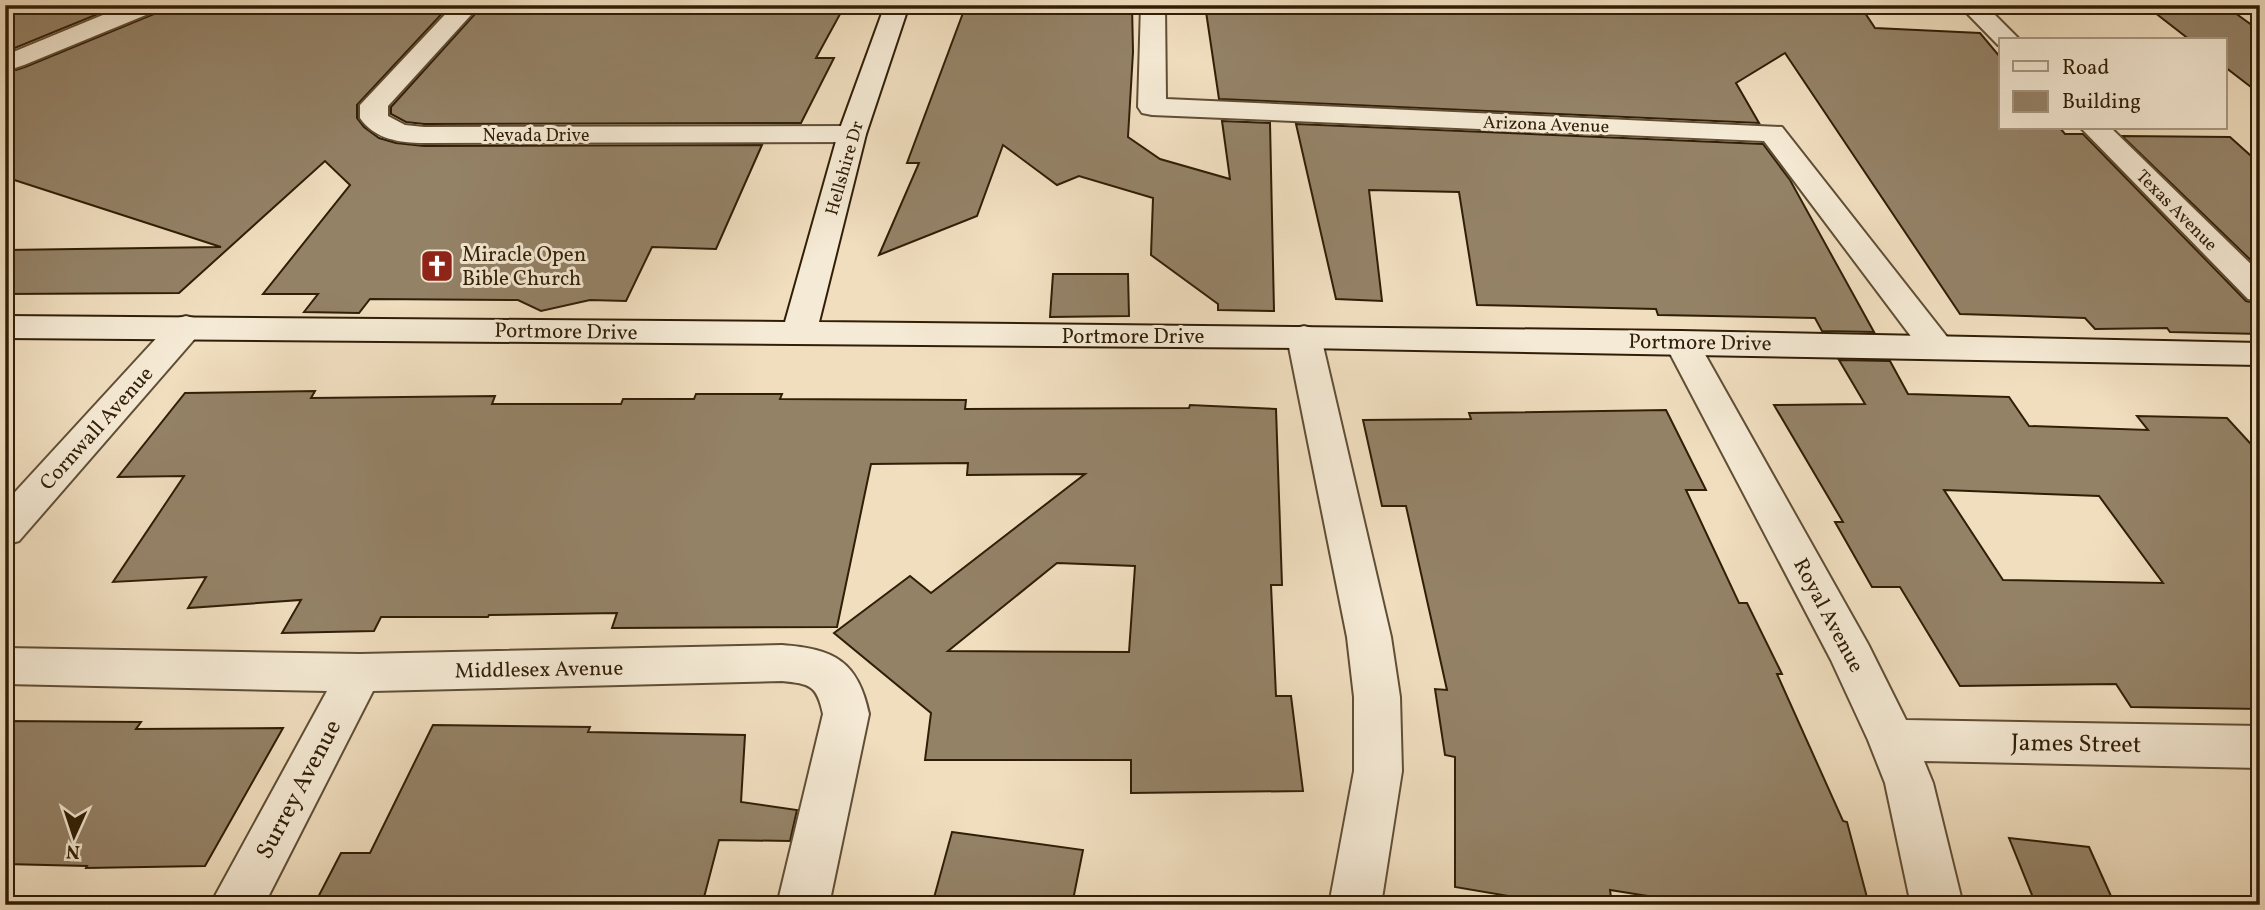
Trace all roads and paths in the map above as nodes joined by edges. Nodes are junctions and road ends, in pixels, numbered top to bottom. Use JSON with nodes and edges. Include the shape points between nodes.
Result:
{"nodes":[{"id":1,"x":149,"y":5,"type":"edge"},
{"id":2,"x":468,"y":5,"type":"edge"},
{"id":3,"x":897,"y":5,"type":"edge"},
{"id":4,"x":1153,"y":5,"type":"edge"},
{"id":5,"x":1972,"y":5,"type":"edge"},
{"id":6,"x":2005,"y":38,"type":"edge"},
{"id":7,"x":15,"y":60,"type":"dead end"},
{"id":8,"x":2097,"y":130,"type":"edge"},
{"id":9,"x":852,"y":134,"type":"junction"},
{"id":10,"x":2260,"y":292,"type":"edge"},
{"id":11,"x":5,"y":327,"type":"edge"},
{"id":12,"x":186,"y":327,"type":"junction"},
{"id":13,"x":799,"y":333,"type":"junction"},
{"id":14,"x":1304,"y":337,"type":"junction"},
{"id":15,"x":1681,"y":342,"type":"junction"},
{"id":16,"x":1937,"y":347,"type":"junction"},
{"id":17,"x":2260,"y":354,"type":"edge"},
{"id":18,"x":5,"y":530,"type":"edge"},
{"id":19,"x":5,"y":666,"type":"edge"},
{"id":20,"x":360,"y":673,"type":"junction"},
{"id":21,"x":1892,"y":740,"type":"junction"},
{"id":22,"x":2260,"y":747,"type":"edge"},
{"id":23,"x":236,"y":905,"type":"edge"},
{"id":24,"x":803,"y":905,"type":"edge"},
{"id":25,"x":1354,"y":905,"type":"edge"},
{"id":26,"x":1937,"y":905,"type":"edge"}],
"edges":[{"from":1,"to":7,"type":"street"},
{"from":2,"to":9,"type":"street","name":"Nevada Drive","via":[[374,105],[374,118],[384,127],[402,135]]},
{"from":3,"to":9,"type":"street","name":"Hellshire Dr"},
{"from":4,"to":16,"type":"street","name":"Arizona Avenue","via":[[1152,107],[1772,134]]},
{"from":5,"to":6,"type":"street"},
{"from":8,"to":10,"type":"street","name":"Texas Avenue"},
{"from":9,"to":13,"type":"street","name":"Hellshire Dr"},
{"from":11,"to":12,"type":"street","name":"Portmore Drive"},
{"from":12,"to":13,"type":"street","name":"Portmore Drive"},
{"from":12,"to":18,"type":"street","name":"Cornwall Avenue"},
{"from":13,"to":14,"type":"street","name":"Portmore Drive"},
{"from":14,"to":15,"type":"street","name":"Portmore Drive"},
{"from":14,"to":25,"type":"street","via":[[1369,637],[1377,698],[1378,771]]},
{"from":15,"to":16,"type":"street","name":"Portmore Drive"},
{"from":15,"to":21,"type":"street","name":"Royal Avenue","via":[[1852,657]]},
{"from":16,"to":17,"type":"street","name":"Portmore Drive"},
{"from":19,"to":20,"type":"street","name":"Middlesex Avenue"},
{"from":20,"to":23,"type":"street","name":"Surrey Avenue"},
{"from":20,"to":24,"type":"street","name":"Middlesex Avenue","via":[[782,663],[810,665],[832,675],[843,693],[846,714]]},
{"from":21,"to":22,"type":"street","name":"James Street"},
{"from":21,"to":26,"type":"street","name":"Royal Avenue","via":[[1909,783]]}]}
